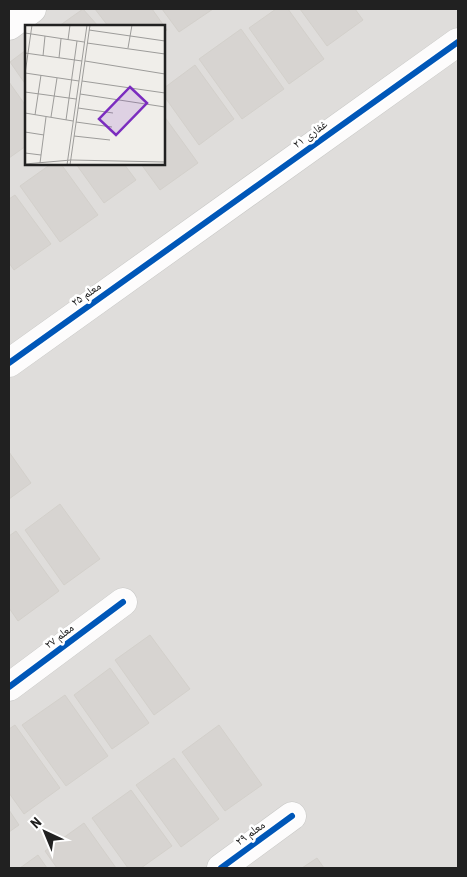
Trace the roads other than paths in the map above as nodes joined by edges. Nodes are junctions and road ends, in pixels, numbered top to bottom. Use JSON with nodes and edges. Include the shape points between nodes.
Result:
{"nodes":[{"id":1,"x":458,"y":42,"type":"edge"},
{"id":2,"x":176,"y":245,"type":"joint"},
{"id":3,"x":9,"y":363,"type":"edge"},
{"id":4,"x":124,"y":602,"type":"dead end"},
{"id":5,"x":9,"y":687,"type":"edge"},
{"id":6,"x":292,"y":816,"type":"dead end"},
{"id":7,"x":221,"y":868,"type":"edge"}],
"edges":[{"from":1,"to":2,"type":"street","name":"غفاری ۲۱"},
{"from":2,"to":3,"type":"street","name":"معلم ۲۵"},
{"from":4,"to":5,"type":"street","name":"معلم ۲۷"},
{"from":6,"to":7,"type":"street","name":"معلم ۲۹"}]}
